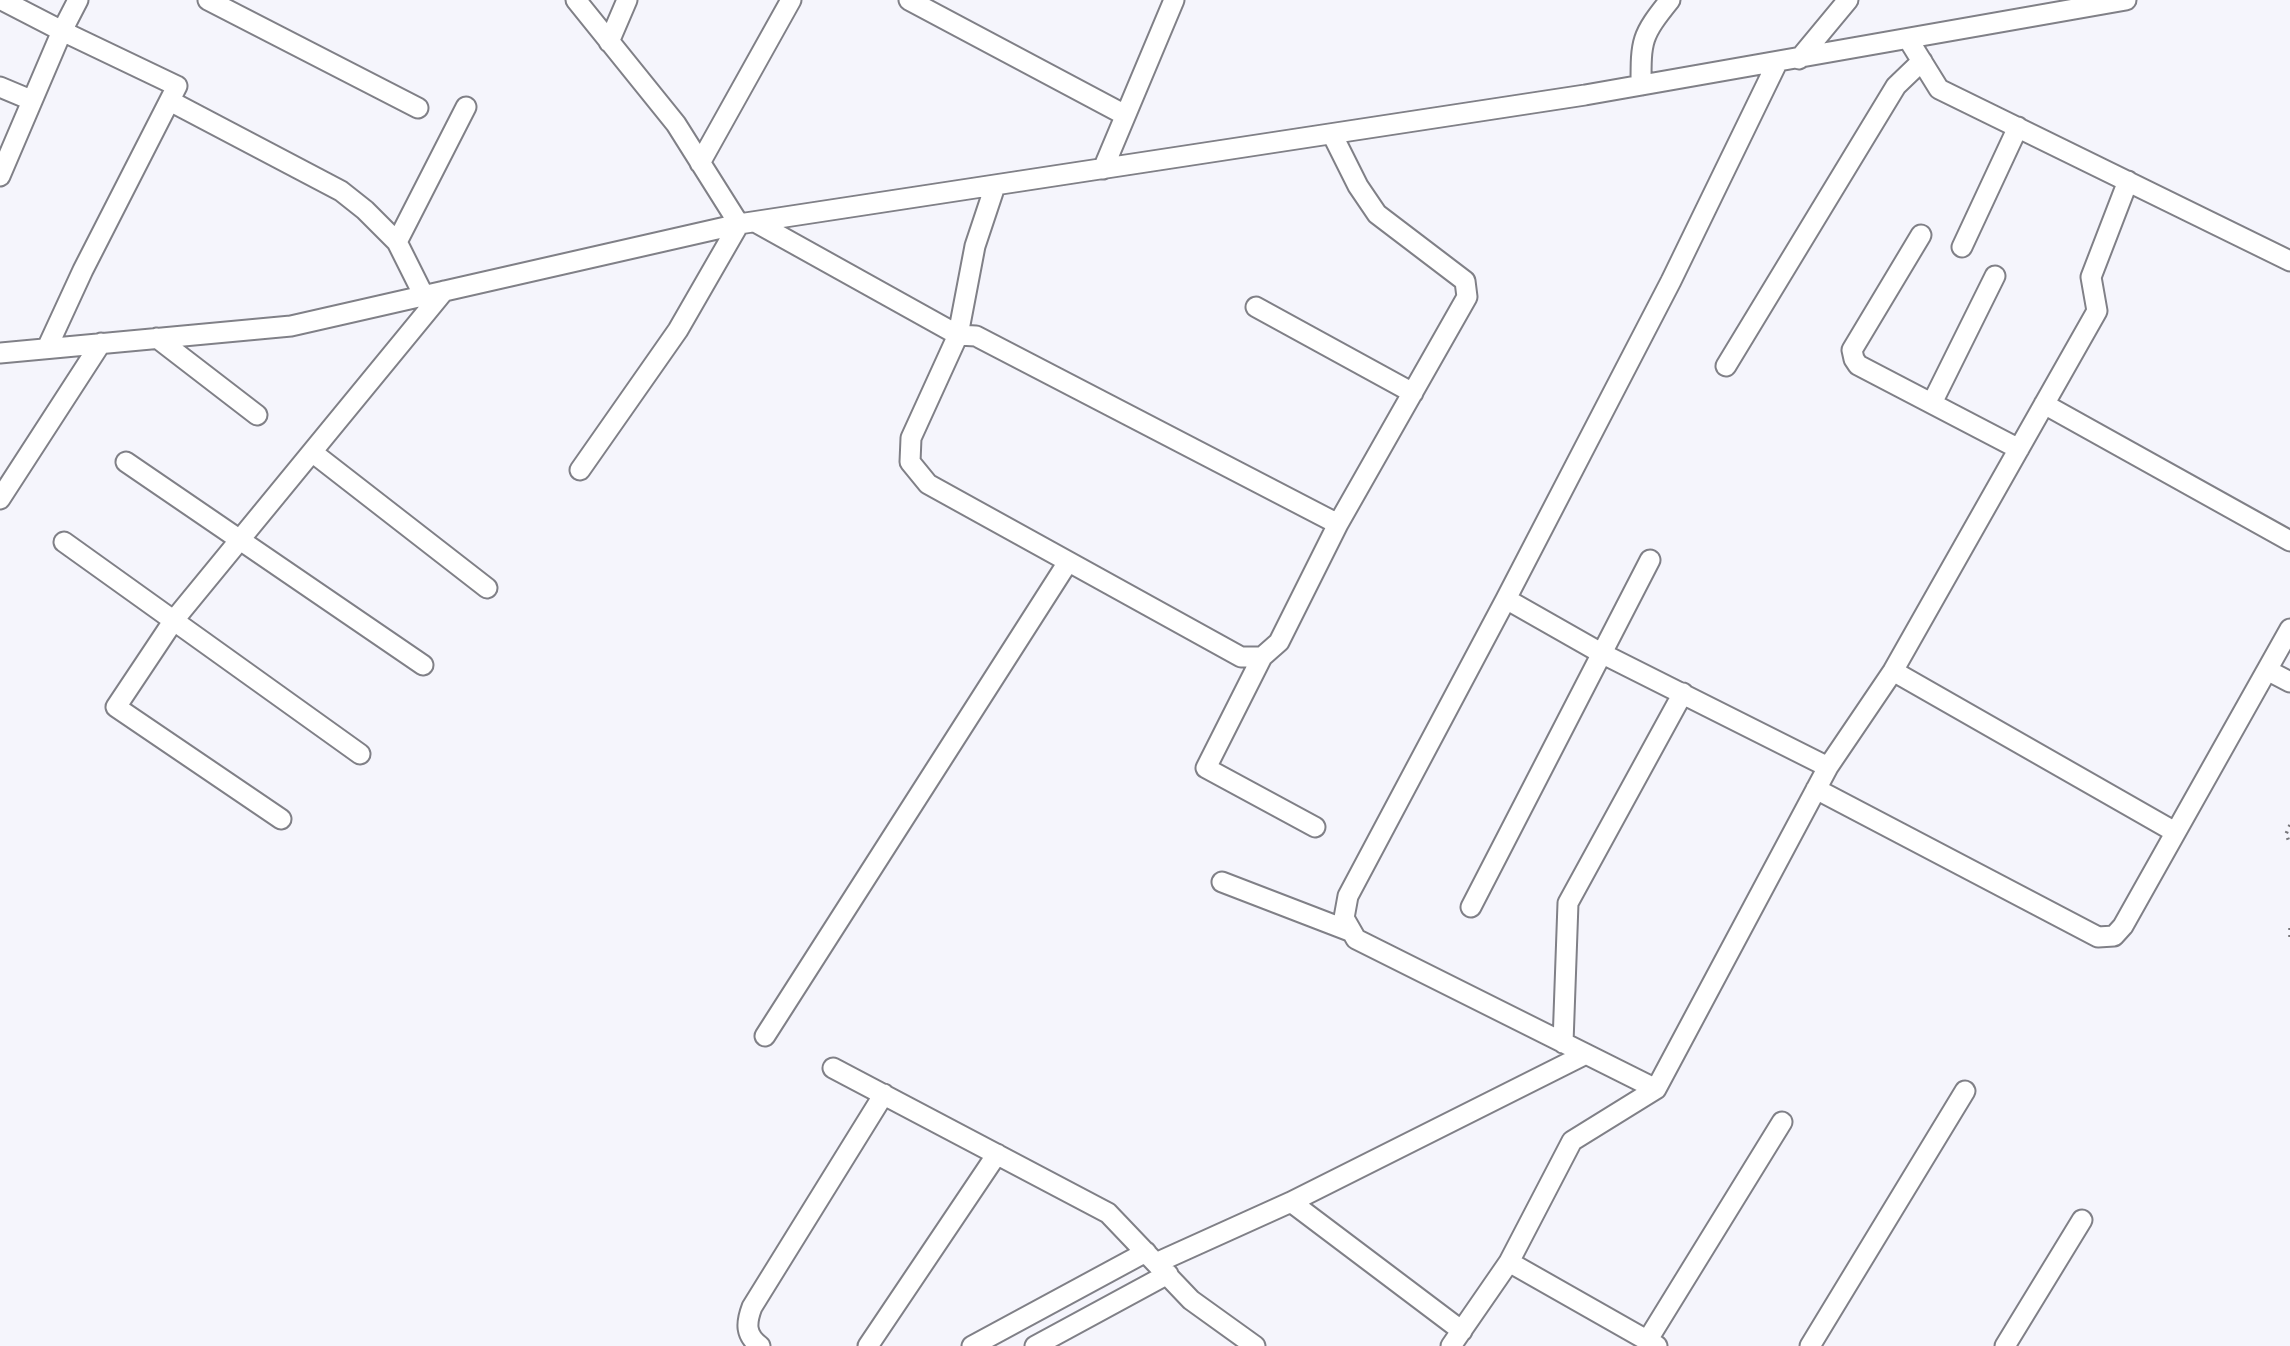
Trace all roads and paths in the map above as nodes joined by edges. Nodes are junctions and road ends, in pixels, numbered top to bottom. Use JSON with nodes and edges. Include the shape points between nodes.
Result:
{"nodes":[{"id":1,"x":2,"y":0,"type":"edge"},
{"id":2,"x":78,"y":0,"type":"edge"},
{"id":3,"x":208,"y":0,"type":"edge"},
{"id":4,"x":576,"y":0,"type":"edge"},
{"id":5,"x":627,"y":0,"type":"edge"},
{"id":6,"x":791,"y":0,"type":"edge"},
{"id":7,"x":909,"y":0,"type":"edge"},
{"id":8,"x":1174,"y":0,"type":"edge"},
{"id":9,"x":1670,"y":0,"type":"edge"},
{"id":10,"x":1848,"y":0,"type":"edge"},
{"id":11,"x":2126,"y":0,"type":"edge"},
{"id":12,"x":2100,"y":2,"type":"edge"},
{"id":13,"x":62,"y":31,"type":"junction"},
{"id":14,"x":1908,"y":39,"type":"junction"},
{"id":15,"x":609,"y":42,"type":"junction"},
{"id":16,"x":1799,"y":59,"type":"junction"},
{"id":17,"x":1922,"y":61,"type":"junction"},
{"id":18,"x":1777,"y":63,"type":"junction"},
{"id":19,"x":1641,"y":85,"type":"junction"},
{"id":20,"x":0,"y":87,"type":"edge"},
{"id":21,"x":31,"y":100,"type":"junction"},
{"id":22,"x":170,"y":101,"type":"junction"},
{"id":23,"x":466,"y":107,"type":"dead end"},
{"id":24,"x":418,"y":108,"type":"dead end"},
{"id":25,"x":1125,"y":115,"type":"junction"},
{"id":26,"x":2018,"y":127,"type":"junction"},
{"id":27,"x":1332,"y":134,"type":"junction"},
{"id":28,"x":700,"y":163,"type":"junction"},
{"id":29,"x":1102,"y":169,"type":"junction"},
{"id":30,"x":0,"y":176,"type":"edge"},
{"id":31,"x":2128,"y":181,"type":"junction"},
{"id":32,"x":995,"y":186,"type":"junction"},
{"id":33,"x":747,"y":223,"type":"junction"},
{"id":34,"x":1922,"y":235,"type":"dead end"},
{"id":35,"x":397,"y":242,"type":"junction"},
{"id":36,"x":1962,"y":247,"type":"dead end"},
{"id":37,"x":2290,"y":261,"type":"edge"},
{"id":38,"x":1995,"y":276,"type":"dead end"},
{"id":39,"x":444,"y":291,"type":"junction"},
{"id":40,"x":424,"y":296,"type":"junction"},
{"id":41,"x":1256,"y":307,"type":"dead end"},
{"id":42,"x":958,"y":335,"type":"junction"},
{"id":43,"x":157,"y":338,"type":"junction"},
{"id":44,"x":101,"y":343,"type":"junction"},
{"id":45,"x":47,"y":348,"type":"junction"},
{"id":46,"x":0,"y":353,"type":"edge"},
{"id":47,"x":1726,"y":366,"type":"dead end"},
{"id":48,"x":1413,"y":393,"type":"junction"},
{"id":49,"x":1931,"y":403,"type":"junction"},
{"id":50,"x":2044,"y":404,"type":"junction"},
{"id":51,"x":257,"y":415,"type":"dead end"},
{"id":52,"x":2019,"y":449,"type":"junction"},
{"id":53,"x":312,"y":452,"type":"junction"},
{"id":54,"x":126,"y":462,"type":"dead end"},
{"id":55,"x":580,"y":470,"type":"dead end"},
{"id":56,"x":0,"y":499,"type":"edge"},
{"id":57,"x":1338,"y":524,"type":"junction"},
{"id":58,"x":240,"y":539,"type":"junction"},
{"id":59,"x":2290,"y":541,"type":"edge"},
{"id":60,"x":64,"y":542,"type":"dead end"},
{"id":61,"x":1650,"y":560,"type":"dead end"},
{"id":62,"x":1068,"y":562,"type":"junction"},
{"id":63,"x":487,"y":588,"type":"dead end"},
{"id":64,"x":1506,"y":599,"type":"junction"},
{"id":65,"x":174,"y":620,"type":"junction"},
{"id":66,"x":2290,"y":629,"type":"edge"},
{"id":67,"x":1601,"y":653,"type":"junction"},
{"id":68,"x":1262,"y":657,"type":"junction"},
{"id":69,"x":423,"y":665,"type":"dead end"},
{"id":70,"x":2267,"y":670,"type":"junction"},
{"id":71,"x":1893,"y":671,"type":"junction"},
{"id":72,"x":2290,"y":682,"type":"edge"},
{"id":73,"x":1683,"y":693,"type":"junction"},
{"id":74,"x":360,"y":754,"type":"dead end"},
{"id":75,"x":1828,"y":767,"type":"junction"},
{"id":76,"x":1816,"y":789,"type":"junction"},
{"id":77,"x":281,"y":819,"type":"dead end"},
{"id":78,"x":2290,"y":825,"type":"edge"},
{"id":79,"x":1315,"y":827,"type":"dead end"},
{"id":80,"x":2175,"y":832,"type":"junction"},
{"id":81,"x":2290,"y":844,"type":"edge"},
{"id":82,"x":1222,"y":882,"type":"dead end"},
{"id":83,"x":1471,"y":907,"type":"dead end"},
{"id":84,"x":2290,"y":928,"type":"edge"},
{"id":85,"x":1352,"y":932,"type":"junction"},
{"id":86,"x":2290,"y":940,"type":"edge"},
{"id":87,"x":765,"y":1036,"type":"dead end"},
{"id":88,"x":1563,"y":1043,"type":"junction"},
{"id":89,"x":1586,"y":1054,"type":"junction"},
{"id":90,"x":834,"y":1068,"type":"dead end"},
{"id":91,"x":1656,"y":1089,"type":"junction"},
{"id":92,"x":1965,"y":1091,"type":"dead end"},
{"id":93,"x":884,"y":1094,"type":"junction"},
{"id":94,"x":1782,"y":1122,"type":"dead end"},
{"id":95,"x":997,"y":1154,"type":"junction"},
{"id":96,"x":1291,"y":1202,"type":"junction"},
{"id":97,"x":2082,"y":1220,"type":"dead end"},
{"id":98,"x":1509,"y":1262,"type":"junction"},
{"id":99,"x":1156,"y":1263,"type":"junction"},
{"id":100,"x":1456,"y":1338,"type":"edge"},
{"id":101,"x":1652,"y":1343,"type":"edge"},
{"id":102,"x":760,"y":1346,"type":"edge"},
{"id":103,"x":868,"y":1346,"type":"edge"},
{"id":104,"x":972,"y":1346,"type":"edge"},
{"id":105,"x":1035,"y":1346,"type":"edge"},
{"id":106,"x":1255,"y":1346,"type":"edge"},
{"id":107,"x":1810,"y":1346,"type":"edge"},
{"id":108,"x":2005,"y":1346,"type":"edge"}],
"edges":[{"from":1,"to":13,"type":"street"},
{"from":2,"to":13,"type":"street"},
{"from":3,"to":24,"type":"street"},
{"from":4,"to":15,"type":"street"},
{"from":5,"to":15,"type":"street"},
{"from":6,"to":28,"type":"street"},
{"from":7,"to":25,"type":"street"},
{"from":8,"to":25,"type":"street"},
{"from":9,"to":19,"type":"street","via":[[1641,46]]},
{"from":10,"to":16,"type":"street"},
{"from":11,"to":12,"type":"street"},
{"from":12,"to":14,"type":"street"},
{"from":13,"to":21,"type":"street"},
{"from":13,"to":22,"type":"street","via":[[177,86]]},
{"from":14,"to":16,"type":"street"},
{"from":14,"to":17,"type":"street"},
{"from":15,"to":28,"type":"street","via":[[676,124]]},
{"from":16,"to":18,"type":"street"},
{"from":17,"to":26,"type":"street","via":[[1940,89]]},
{"from":17,"to":47,"type":"street","via":[[1896,86]]},
{"from":18,"to":19,"type":"street"},
{"from":18,"to":64,"type":"street","via":[[1671,281]]},
{"from":19,"to":27,"type":"street"},
{"from":20,"to":21,"type":"street"},
{"from":21,"to":30,"type":"street"},
{"from":22,"to":35,"type":"street","via":[[341,191]]},
{"from":22,"to":45,"type":"street"},
{"from":23,"to":35,"type":"street"},
{"from":25,"to":29,"type":"street"},
{"from":26,"to":31,"type":"street"},
{"from":26,"to":36,"type":"street"},
{"from":27,"to":29,"type":"street"},
{"from":27,"to":48,"type":"street","via":[[1377,214],[1465,281],[1467,297]]},
{"from":28,"to":33,"type":"street"},
{"from":29,"to":32,"type":"street"},
{"from":31,"to":37,"type":"street"},
{"from":31,"to":50,"type":"street","via":[[2091,277],[2097,311]]},
{"from":32,"to":33,"type":"street"},
{"from":32,"to":42,"type":"street","via":[[975,246]]},
{"from":33,"to":39,"type":"street"},
{"from":33,"to":42,"type":"street"},
{"from":33,"to":55,"type":"street"},
{"from":34,"to":49,"type":"street","via":[[1852,350],[1858,365]]},
{"from":35,"to":40,"type":"street"},
{"from":38,"to":49,"type":"street"},
{"from":39,"to":40,"type":"street"},
{"from":39,"to":53,"type":"street"},
{"from":40,"to":43,"type":"street","via":[[291,326]]},
{"from":41,"to":48,"type":"street"},
{"from":42,"to":57,"type":"street","via":[[976,336]]},
{"from":42,"to":62,"type":"street","via":[[911,438],[910,462],[928,484]]},
{"from":43,"to":44,"type":"street"},
{"from":43,"to":51,"type":"street"},
{"from":44,"to":45,"type":"street"},
{"from":44,"to":56,"type":"street"},
{"from":45,"to":46,"type":"street"},
{"from":48,"to":57,"type":"street"},
{"from":49,"to":52,"type":"street"},
{"from":50,"to":52,"type":"street"},
{"from":50,"to":59,"type":"street"},
{"from":52,"to":71,"type":"street"},
{"from":53,"to":58,"type":"street"},
{"from":53,"to":63,"type":"street"},
{"from":54,"to":58,"type":"street"},
{"from":57,"to":68,"type":"street","via":[[1279,642]]},
{"from":58,"to":65,"type":"street"},
{"from":58,"to":69,"type":"street"},
{"from":60,"to":65,"type":"street"},
{"from":61,"to":67,"type":"street"},
{"from":62,"to":68,"type":"street","via":[[1241,657]]},
{"from":62,"to":87,"type":"street"},
{"from":64,"to":67,"type":"street"},
{"from":64,"to":85,"type":"street","via":[[1348,896],[1344,918]]},
{"from":65,"to":74,"type":"street"},
{"from":65,"to":77,"type":"street","via":[[116,707]]},
{"from":66,"to":70,"type":"street"},
{"from":67,"to":73,"type":"street"},
{"from":67,"to":83,"type":"street"},
{"from":68,"to":79,"type":"street","via":[[1206,768]]},
{"from":70,"to":72,"type":"street"},
{"from":70,"to":80,"type":"street"},
{"from":71,"to":75,"type":"street"},
{"from":71,"to":80,"type":"street"},
{"from":73,"to":75,"type":"street"},
{"from":73,"to":88,"type":"street","via":[[1568,903]]},
{"from":75,"to":76,"type":"street"},
{"from":76,"to":80,"type":"street","via":[[2098,937],[2114,936],[2123,926]]},
{"from":76,"to":91,"type":"street"},
{"from":78,"to":81,"type":"path","via":[[2286,834]]},
{"from":82,"to":85,"type":"street"},
{"from":84,"to":86,"type":"path"},
{"from":85,"to":88,"type":"street","via":[[1356,939]]},
{"from":88,"to":89,"type":"street"},
{"from":89,"to":91,"type":"street"},
{"from":89,"to":96,"type":"street"},
{"from":90,"to":93,"type":"street"},
{"from":91,"to":98,"type":"street","via":[[1572,1141]]},
{"from":92,"to":107,"type":"street"},
{"from":93,"to":95,"type":"street"},
{"from":93,"to":102,"type":"street","via":[[752,1307],[746,1324]]},
{"from":94,"to":101,"type":"street"},
{"from":95,"to":99,"type":"street","via":[[1108,1213]]},
{"from":95,"to":103,"type":"street"},
{"from":96,"to":99,"type":"street"},
{"from":96,"to":100,"type":"street"},
{"from":97,"to":108,"type":"street"},
{"from":98,"to":100,"type":"street"},
{"from":98,"to":101,"type":"street"},
{"from":99,"to":104,"type":"street"},
{"from":99,"to":105,"type":"street"},
{"from":99,"to":106,"type":"street","via":[[1191,1300]]}]}
